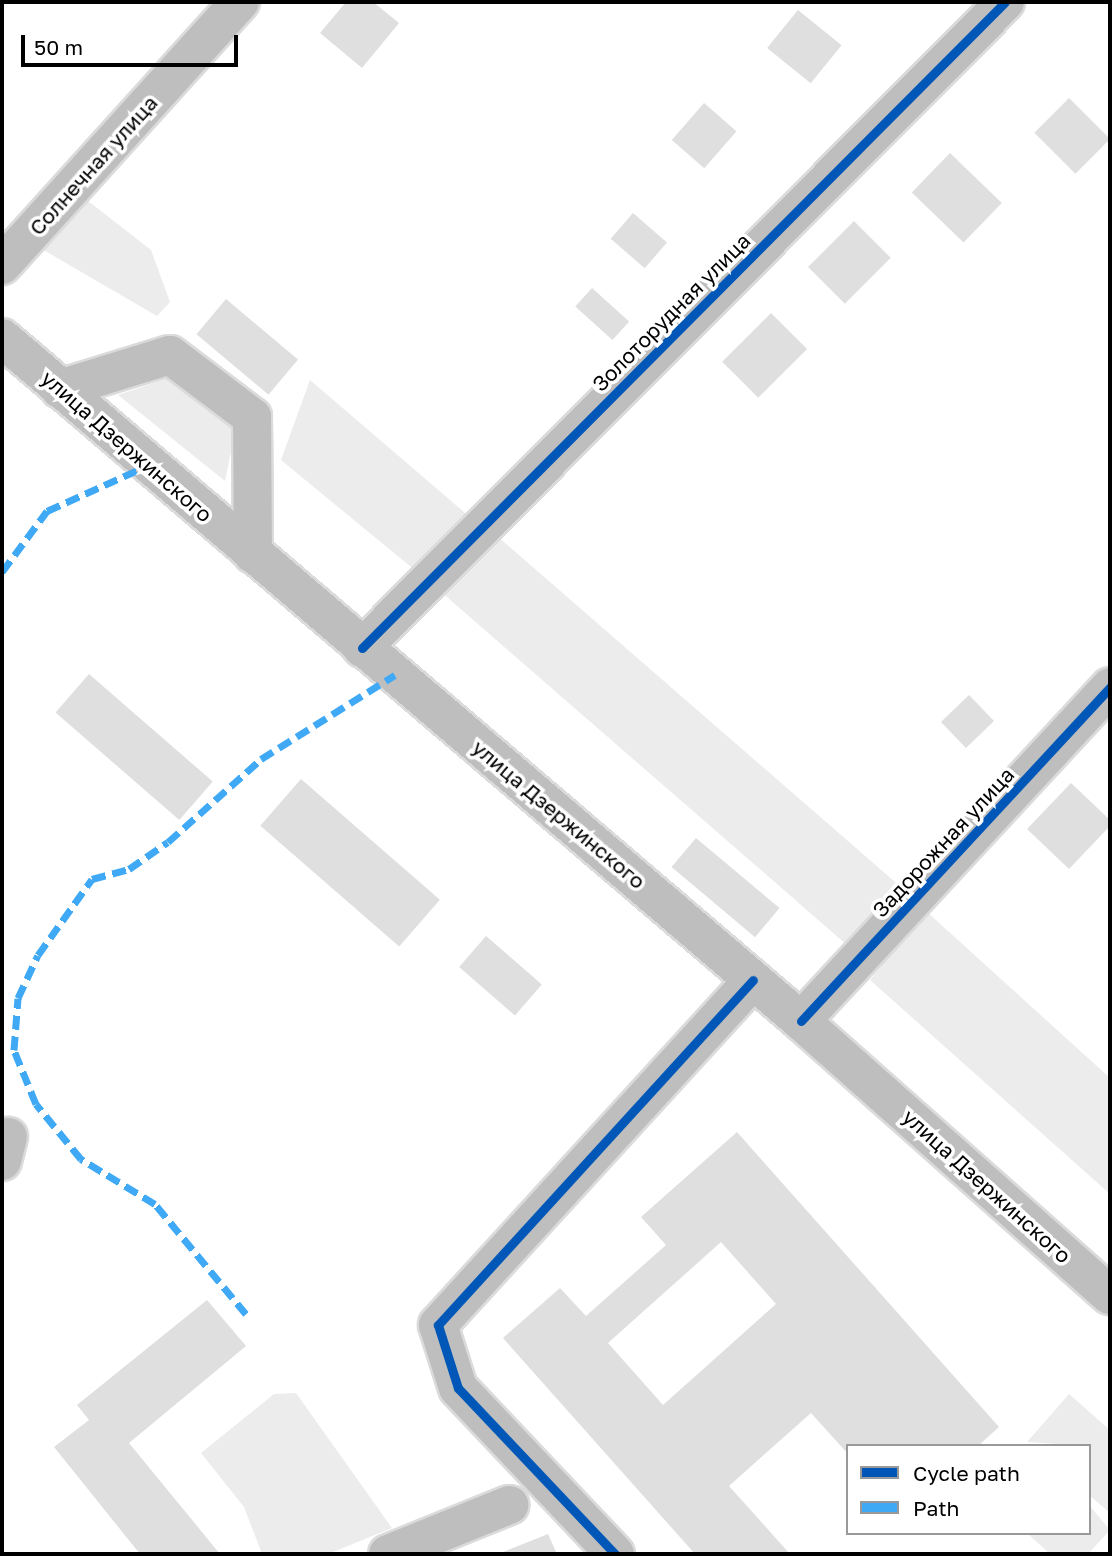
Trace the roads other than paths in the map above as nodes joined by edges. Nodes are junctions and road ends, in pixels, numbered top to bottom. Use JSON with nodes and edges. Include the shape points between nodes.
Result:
{"nodes":[{"id":1,"x":240,"y":2,"type":"edge"},
{"id":2,"x":1005,"y":2,"type":"edge"},
{"id":3,"x":2,"y":265,"type":"edge"},
{"id":4,"x":2,"y":338,"type":"edge"},
{"id":5,"x":60,"y":389,"type":"junction"},
{"id":6,"x":253,"y":554,"type":"junction"},
{"id":7,"x":362,"y":648,"type":"junction"},
{"id":8,"x":1110,"y":687,"type":"edge"},
{"id":9,"x":752,"y":980,"type":"junction"},
{"id":10,"x":801,"y":1021,"type":"junction"},
{"id":11,"x":1110,"y":1295,"type":"edge"},
{"id":12,"x":509,"y":1505,"type":"dead end"},
{"id":13,"x":388,"y":1554,"type":"edge"},
{"id":14,"x":615,"y":1554,"type":"edge"}],
"edges":[{"from":1,"to":3,"type":"street","name":"Солнечная улица"},
{"from":2,"to":7,"type":"street","name":"Золоторудная улица"},
{"from":4,"to":5,"type":"street","name":"улица Дзержинского"},
{"from":5,"to":6,"type":"street","name":"улица Дзержинского"},
{"from":5,"to":6,"type":"street","via":[[170,355],[252,417]]},
{"from":6,"to":7,"type":"street","name":"улица Дзержинского"},
{"from":7,"to":9,"type":"street","name":"улица Дзержинского"},
{"from":8,"to":10,"type":"street","name":"Задорожная улица"},
{"from":9,"to":10,"type":"street","name":"улица Дзержинского"},
{"from":9,"to":14,"type":"street","via":[[438,1325],[458,1388]]},
{"from":10,"to":11,"type":"street","name":"улица Дзержинского"},
{"from":12,"to":13,"type":"street"}]}
